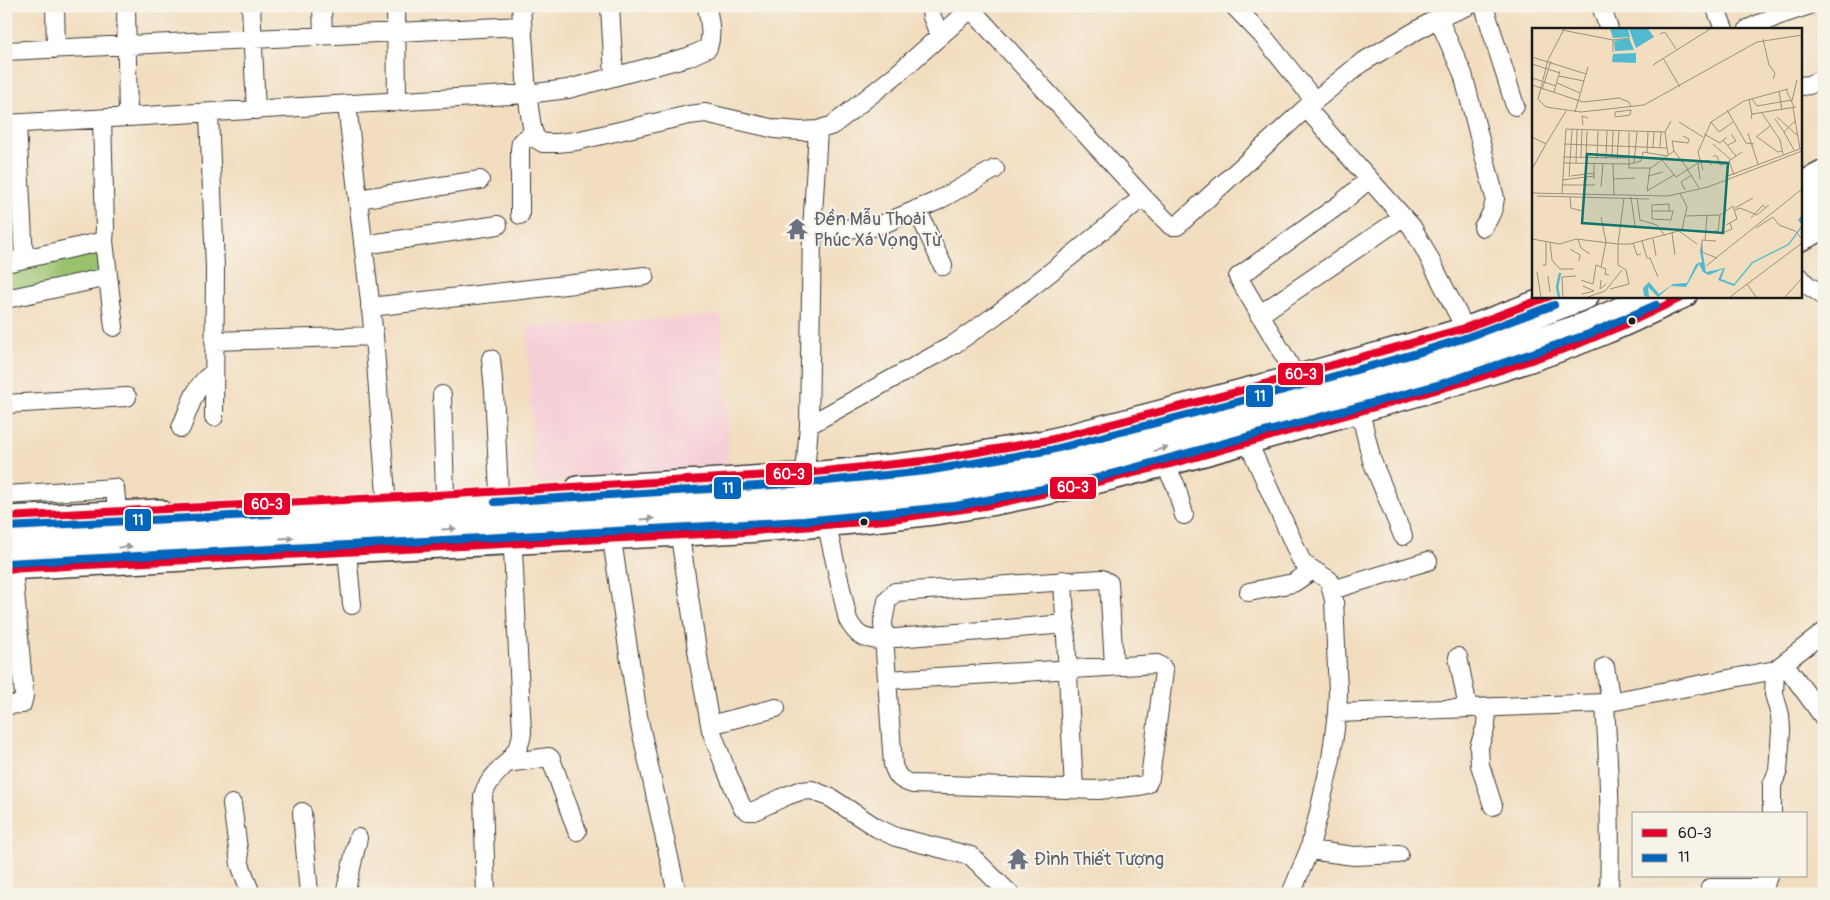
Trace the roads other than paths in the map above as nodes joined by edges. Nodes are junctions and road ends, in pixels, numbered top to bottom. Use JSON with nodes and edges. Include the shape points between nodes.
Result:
{"nodes":[{"id":1,"x":55,"y":6,"type":"edge"},
{"id":2,"x":126,"y":6,"type":"edge"},
{"id":3,"x":251,"y":6,"type":"edge"},
{"id":4,"x":322,"y":6,"type":"edge"},
{"id":5,"x":396,"y":6,"type":"edge"},
{"id":6,"x":522,"y":6,"type":"edge"},
{"id":7,"x":610,"y":6,"type":"edge"},
{"id":8,"x":707,"y":6,"type":"edge"},
{"id":9,"x":930,"y":6,"type":"edge"},
{"id":10,"x":1234,"y":6,"type":"edge"},
{"id":11,"x":1468,"y":6,"type":"edge"},
{"id":12,"x":1484,"y":6,"type":"edge"},
{"id":13,"x":1601,"y":6,"type":"edge"},
{"id":14,"x":1715,"y":6,"type":"edge"},
{"id":15,"x":1807,"y":6,"type":"edge"},
{"id":16,"x":972,"y":8,"type":"edge"},
{"id":17,"x":1438,"y":18,"type":"junction"},
{"id":18,"x":522,"y":26,"type":"junction"},
{"id":19,"x":1609,"y":28,"type":"edge"},
{"id":20,"x":1724,"y":28,"type":"edge"},
{"id":21,"x":1750,"y":28,"type":"edge"},
{"id":22,"x":396,"y":33,"type":"junction"},
{"id":23,"x":323,"y":36,"type":"junction"},
{"id":24,"x":940,"y":36,"type":"junction"},
{"id":25,"x":253,"y":40,"type":"junction"},
{"id":26,"x":127,"y":45,"type":"junction"},
{"id":27,"x":56,"y":49,"type":"junction"},
{"id":28,"x":6,"y":51,"type":"edge"},
{"id":29,"x":614,"y":76,"type":"junction"},
{"id":30,"x":1824,"y":78,"type":"edge"},
{"id":31,"x":1802,"y":86,"type":"edge"},
{"id":32,"x":527,"y":94,"type":"junction"},
{"id":33,"x":397,"y":102,"type":"junction"},
{"id":34,"x":347,"y":105,"type":"junction"},
{"id":35,"x":1311,"y":105,"type":"junction"},
{"id":36,"x":1516,"y":106,"type":"dead end"},
{"id":37,"x":256,"y":110,"type":"junction"},
{"id":38,"x":209,"y":113,"type":"junction"},
{"id":39,"x":128,"y":117,"type":"junction"},
{"id":40,"x":102,"y":119,"type":"junction"},
{"id":41,"x":11,"y":124,"type":"edge"},
{"id":42,"x":818,"y":130,"type":"junction"},
{"id":43,"x":534,"y":133,"type":"junction"},
{"id":44,"x":995,"y":169,"type":"dead end"},
{"id":45,"x":1824,"y":171,"type":"edge"},
{"id":46,"x":1370,"y":178,"type":"junction"},
{"id":47,"x":480,"y":180,"type":"dead end"},
{"id":48,"x":1802,"y":182,"type":"edge"},
{"id":49,"x":1824,"y":188,"type":"edge"},
{"id":50,"x":1143,"y":196,"type":"junction"},
{"id":51,"x":358,"y":199,"type":"junction"},
{"id":52,"x":1802,"y":199,"type":"edge"},
{"id":53,"x":917,"y":209,"type":"junction"},
{"id":54,"x":1824,"y":213,"type":"edge"},
{"id":55,"x":520,"y":215,"type":"dead end"},
{"id":56,"x":1403,"y":217,"type":"junction"},
{"id":57,"x":1802,"y":224,"type":"edge"},
{"id":58,"x":498,"y":225,"type":"dead end"},
{"id":59,"x":1483,"y":227,"type":"dead end"},
{"id":60,"x":1824,"y":229,"type":"edge"},
{"id":61,"x":812,"y":231,"type":"junction"},
{"id":62,"x":1802,"y":240,"type":"edge"},
{"id":63,"x":104,"y":241,"type":"junction"},
{"id":64,"x":364,"y":245,"type":"junction"},
{"id":65,"x":24,"y":259,"type":"junction"},
{"id":66,"x":6,"y":263,"type":"edge"},
{"id":67,"x":943,"y":266,"type":"dead end"},
{"id":68,"x":645,"y":276,"type":"dead end"},
{"id":69,"x":108,"y":277,"type":"junction"},
{"id":70,"x":1802,"y":279,"type":"edge"},
{"id":71,"x":1824,"y":297,"type":"edge"},
{"id":72,"x":1547,"y":298,"type":"edge"},
{"id":73,"x":1580,"y":298,"type":"edge"},
{"id":74,"x":1647,"y":298,"type":"edge"},
{"id":75,"x":1682,"y":298,"type":"edge"},
{"id":76,"x":6,"y":299,"type":"edge"},
{"id":77,"x":370,"y":307,"type":"junction"},
{"id":78,"x":1259,"y":315,"type":"junction"},
{"id":79,"x":114,"y":327,"type":"dead end"},
{"id":80,"x":1468,"y":334,"type":"junction"},
{"id":81,"x":374,"y":336,"type":"junction"},
{"id":82,"x":214,"y":341,"type":"junction"},
{"id":83,"x":491,"y":359,"type":"dead end"},
{"id":84,"x":214,"y":373,"type":"junction"},
{"id":85,"x":1296,"y":376,"type":"junction"},
{"id":86,"x":1403,"y":391,"type":"junction"},
{"id":87,"x":442,"y":395,"type":"dead end"},
{"id":88,"x":127,"y":397,"type":"dead end"},
{"id":89,"x":6,"y":404,"type":"edge"},
{"id":90,"x":1360,"y":411,"type":"junction"},
{"id":91,"x":214,"y":417,"type":"dead end"},
{"id":92,"x":1241,"y":418,"type":"junction"},
{"id":93,"x":809,"y":425,"type":"junction"},
{"id":94,"x":181,"y":428,"type":"dead end"},
{"id":95,"x":1165,"y":466,"type":"junction"},
{"id":96,"x":498,"y":492,"type":"junction"},
{"id":97,"x":6,"y":494,"type":"edge"},
{"id":98,"x":445,"y":495,"type":"junction"},
{"id":99,"x":387,"y":503,"type":"junction"},
{"id":100,"x":809,"y":505,"type":"junction"},
{"id":101,"x":117,"y":512,"type":"junction"},
{"id":102,"x":1184,"y":515,"type":"dead end"},
{"id":103,"x":6,"y":517,"type":"edge"},
{"id":104,"x":678,"y":526,"type":"junction"},
{"id":105,"x":610,"y":529,"type":"junction"},
{"id":106,"x":6,"y":531,"type":"edge"},
{"id":107,"x":512,"y":534,"type":"junction"},
{"id":108,"x":1403,"y":536,"type":"dead end"},
{"id":109,"x":347,"y":552,"type":"junction"},
{"id":110,"x":92,"y":557,"type":"junction"},
{"id":111,"x":1428,"y":561,"type":"dead end"},
{"id":112,"x":8,"y":563,"type":"edge"},
{"id":113,"x":1313,"y":570,"type":"junction"},
{"id":114,"x":1063,"y":580,"type":"junction"},
{"id":115,"x":1332,"y":590,"type":"junction"},
{"id":116,"x":1249,"y":592,"type":"dead end"},
{"id":117,"x":352,"y":605,"type":"dead end"},
{"id":118,"x":1066,"y":624,"type":"junction"},
{"id":119,"x":1824,"y":632,"type":"edge"},
{"id":120,"x":884,"y":640,"type":"junction"},
{"id":121,"x":1458,"y":657,"type":"dead end"},
{"id":122,"x":1114,"y":666,"type":"junction"},
{"id":123,"x":1779,"y":666,"type":"junction"},
{"id":124,"x":1605,"y":667,"type":"dead end"},
{"id":125,"x":1068,"y":670,"type":"junction"},
{"id":126,"x":887,"y":680,"type":"junction"},
{"id":127,"x":1608,"y":702,"type":"junction"},
{"id":128,"x":6,"y":705,"type":"edge"},
{"id":129,"x":1487,"y":707,"type":"junction"},
{"id":130,"x":776,"y":708,"type":"dead end"},
{"id":131,"x":1468,"y":708,"type":"junction"},
{"id":132,"x":1337,"y":712,"type":"junction"},
{"id":133,"x":1824,"y":718,"type":"edge"},
{"id":134,"x":710,"y":724,"type":"junction"},
{"id":135,"x":507,"y":763,"type":"junction"},
{"id":136,"x":1074,"y":789,"type":"junction"},
{"id":137,"x":232,"y":804,"type":"dead end"},
{"id":138,"x":1493,"y":806,"type":"dead end"},
{"id":139,"x":302,"y":812,"type":"dead end"},
{"id":140,"x":1772,"y":812,"type":"edge"},
{"id":141,"x":577,"y":831,"type":"dead end"},
{"id":142,"x":358,"y":838,"type":"dead end"},
{"id":143,"x":1309,"y":850,"type":"junction"},
{"id":144,"x":1399,"y":854,"type":"dead end"},
{"id":145,"x":1767,"y":878,"type":"edge"},
{"id":146,"x":1710,"y":888,"type":"dead end"},
{"id":147,"x":251,"y":894,"type":"edge"},
{"id":148,"x":309,"y":894,"type":"edge"},
{"id":149,"x":345,"y":894,"type":"edge"},
{"id":150,"x":486,"y":894,"type":"edge"},
{"id":151,"x":678,"y":894,"type":"edge"},
{"id":152,"x":1010,"y":894,"type":"edge"},
{"id":153,"x":1291,"y":894,"type":"edge"},
{"id":154,"x":1609,"y":894,"type":"edge"}],
"edges":[{"from":1,"to":27,"type":"street"},
{"from":2,"to":26,"type":"street"},
{"from":3,"to":25,"type":"street"},
{"from":4,"to":23,"type":"street"},
{"from":5,"to":22,"type":"street"},
{"from":6,"to":18,"type":"street"},
{"from":7,"to":29,"type":"street"},
{"from":8,"to":29,"type":"street","via":[[711,26],[708,48],[688,57]]},
{"from":9,"to":24,"type":"street"},
{"from":10,"to":35,"type":"street","via":[[1262,35]]},
{"from":11,"to":17,"type":"street"},
{"from":12,"to":36,"type":"street"},
{"from":13,"to":19,"type":"street"},
{"from":14,"to":20,"type":"street"},
{"from":15,"to":21,"type":"street"},
{"from":16,"to":24,"type":"street"},
{"from":16,"to":50,"type":"street"},
{"from":17,"to":35,"type":"street","via":[[1361,63]]},
{"from":17,"to":59,"type":"street","via":[[1463,74],[1495,198],[1495,206]]},
{"from":18,"to":22,"type":"street"},
{"from":18,"to":32,"type":"street"},
{"from":22,"to":23,"type":"street"},
{"from":22,"to":33,"type":"street"},
{"from":23,"to":25,"type":"street"},
{"from":24,"to":42,"type":"street","via":[[833,125]]},
{"from":25,"to":26,"type":"street"},
{"from":25,"to":37,"type":"street"},
{"from":26,"to":27,"type":"street"},
{"from":26,"to":39,"type":"street"},
{"from":27,"to":28,"type":"street"},
{"from":29,"to":32,"type":"street","via":[[568,89]]},
{"from":30,"to":31,"type":"street"},
{"from":32,"to":33,"type":"street"},
{"from":32,"to":43,"type":"street"},
{"from":33,"to":34,"type":"street"},
{"from":34,"to":37,"type":"street"},
{"from":34,"to":51,"type":"street"},
{"from":35,"to":46,"type":"street"},
{"from":35,"to":50,"type":"street","via":[[1177,226],[1171,226]]},
{"from":37,"to":38,"type":"street"},
{"from":38,"to":39,"type":"street"},
{"from":38,"to":82,"type":"street","via":[[215,268]]},
{"from":39,"to":40,"type":"street"},
{"from":40,"to":41,"type":"street"},
{"from":40,"to":63,"type":"street"},
{"from":41,"to":65,"type":"street"},
{"from":42,"to":43,"type":"street","via":[[775,129],[705,114],[576,141],[543,143],[535,138]]},
{"from":42,"to":61,"type":"street"},
{"from":43,"to":55,"type":"street","via":[[521,142]]},
{"from":44,"to":53,"type":"street"},
{"from":45,"to":48,"type":"main road"},
{"from":46,"to":56,"type":"street"},
{"from":46,"to":78,"type":"street","via":[[1340,204],[1238,277]]},
{"from":47,"to":51,"type":"street"},
{"from":49,"to":52,"type":"highway"},
{"from":50,"to":93,"type":"street","via":[[1042,280],[961,340]]},
{"from":51,"to":64,"type":"street"},
{"from":53,"to":61,"type":"street","via":[[873,227]]},
{"from":53,"to":67,"type":"street"},
{"from":54,"to":57,"type":"highway"},
{"from":56,"to":78,"type":"street"},
{"from":56,"to":80,"type":"street","via":[[1424,248]]},
{"from":58,"to":64,"type":"street"},
{"from":60,"to":62,"type":"main road"},
{"from":61,"to":93,"type":"street"},
{"from":63,"to":65,"type":"street"},
{"from":63,"to":69,"type":"street"},
{"from":64,"to":77,"type":"street"},
{"from":65,"to":66,"type":"street"},
{"from":68,"to":77,"type":"street"},
{"from":69,"to":76,"type":"street"},
{"from":69,"to":79,"type":"street"},
{"from":70,"to":71,"type":"street"},
{"from":72,"to":80,"type":"main road"},
{"from":73,"to":80,"type":"highway"},
{"from":74,"to":86,"type":"highway","via":[[1586,324],[1438,374]]},
{"from":75,"to":86,"type":"main road","via":[[1605,334],[1509,368]]},
{"from":77,"to":81,"type":"street"},
{"from":78,"to":85,"type":"street"},
{"from":80,"to":85,"type":"main road"},
{"from":80,"to":92,"type":"highway"},
{"from":81,"to":82,"type":"street"},
{"from":81,"to":99,"type":"street"},
{"from":82,"to":84,"type":"street"},
{"from":83,"to":96,"type":"street"},
{"from":84,"to":91,"type":"street"},
{"from":84,"to":94,"type":"street","via":[[196,392]]},
{"from":85,"to":92,"type":"main road"},
{"from":86,"to":90,"type":"main road"},
{"from":86,"to":92,"type":"highway"},
{"from":87,"to":98,"type":"street"},
{"from":88,"to":89,"type":"street"},
{"from":90,"to":92,"type":"main road"},
{"from":90,"to":108,"type":"street","via":[[1372,461]]},
{"from":92,"to":95,"type":"main road"},
{"from":92,"to":100,"type":"main road","via":[[1049,440],[924,461]]},
{"from":92,"to":100,"type":"highway","via":[[1086,470],[1025,483],[916,502]]},
{"from":92,"to":113,"type":"street","via":[[1301,560]]},
{"from":93,"to":100,"type":"street"},
{"from":95,"to":100,"type":"main road","via":[[934,514]]},
{"from":95,"to":102,"type":"street","via":[[1176,486]]},
{"from":96,"to":98,"type":"main road"},
{"from":96,"to":100,"type":"main road"},
{"from":97,"to":101,"type":"street","via":[[115,488]]},
{"from":98,"to":99,"type":"main road"},
{"from":99,"to":100,"type":"highway"},
{"from":99,"to":101,"type":"main road"},
{"from":99,"to":106,"type":"highway","via":[[130,525]]},
{"from":100,"to":104,"type":"highway"},
{"from":100,"to":120,"type":"street","via":[[853,630],[862,638]]},
{"from":101,"to":103,"type":"main road"},
{"from":105,"to":104,"type":"highway","one_way":true},
{"from":104,"to":134,"type":"street"},
{"from":105,"to":107,"type":"highway"},
{"from":105,"to":151,"type":"street","via":[[638,716]]},
{"from":107,"to":109,"type":"main road"},
{"from":110,"to":107,"type":"highway","one_way":true},
{"from":107,"to":135,"type":"street","via":[[522,733],[521,744]]},
{"from":109,"to":110,"type":"main road"},
{"from":109,"to":117,"type":"street"},
{"from":110,"to":112,"type":"highway"},
{"from":111,"to":115,"type":"street"},
{"from":112,"to":128,"type":"street","via":[[24,696],[22,704]]},
{"from":113,"to":115,"type":"street","via":[[1328,580]]},
{"from":113,"to":116,"type":"street","via":[[1293,583]]},
{"from":114,"to":118,"type":"street"},
{"from":114,"to":120,"type":"street","via":[[895,592],[890,595],[884,609]]},
{"from":114,"to":122,"type":"street","via":[[1102,579],[1108,583]]},
{"from":115,"to":132,"type":"street"},
{"from":118,"to":120,"type":"street"},
{"from":118,"to":125,"type":"street"},
{"from":119,"to":123,"type":"street"},
{"from":120,"to":126,"type":"street"},
{"from":121,"to":131,"type":"street"},
{"from":122,"to":125,"type":"street"},
{"from":122,"to":136,"type":"street","via":[[1157,664],[1164,671],[1150,778],[1147,784],[1139,786]]},
{"from":123,"to":127,"type":"street"},
{"from":123,"to":133,"type":"street"},
{"from":123,"to":140,"type":"street","via":[[1774,694],[1781,731],[1778,771],[1772,786]]},
{"from":124,"to":127,"type":"street"},
{"from":125,"to":126,"type":"street"},
{"from":125,"to":136,"type":"street"},
{"from":126,"to":136,"type":"street","via":[[893,765],[902,781]]},
{"from":127,"to":129,"type":"street"},
{"from":127,"to":154,"type":"street"},
{"from":129,"to":131,"type":"street"},
{"from":129,"to":138,"type":"street","via":[[1486,726],[1479,747],[1480,765]]},
{"from":130,"to":134,"type":"street"},
{"from":131,"to":132,"type":"street"},
{"from":132,"to":143,"type":"street","via":[[1331,759]]},
{"from":134,"to":152,"type":"street","via":[[742,807],[748,811],[754,812],[800,791],[812,790],[896,837],[971,856]]},
{"from":135,"to":141,"type":"street","via":[[551,758]]},
{"from":135,"to":150,"type":"street","via":[[485,788],[483,796]]},
{"from":137,"to":147,"type":"street","via":[[240,864]]},
{"from":139,"to":148,"type":"street"},
{"from":142,"to":149,"type":"street"},
{"from":143,"to":144,"type":"street","via":[[1354,856]]},
{"from":143,"to":153,"type":"street"},
{"from":145,"to":146,"type":"street","via":[[1764,888]]}]}
